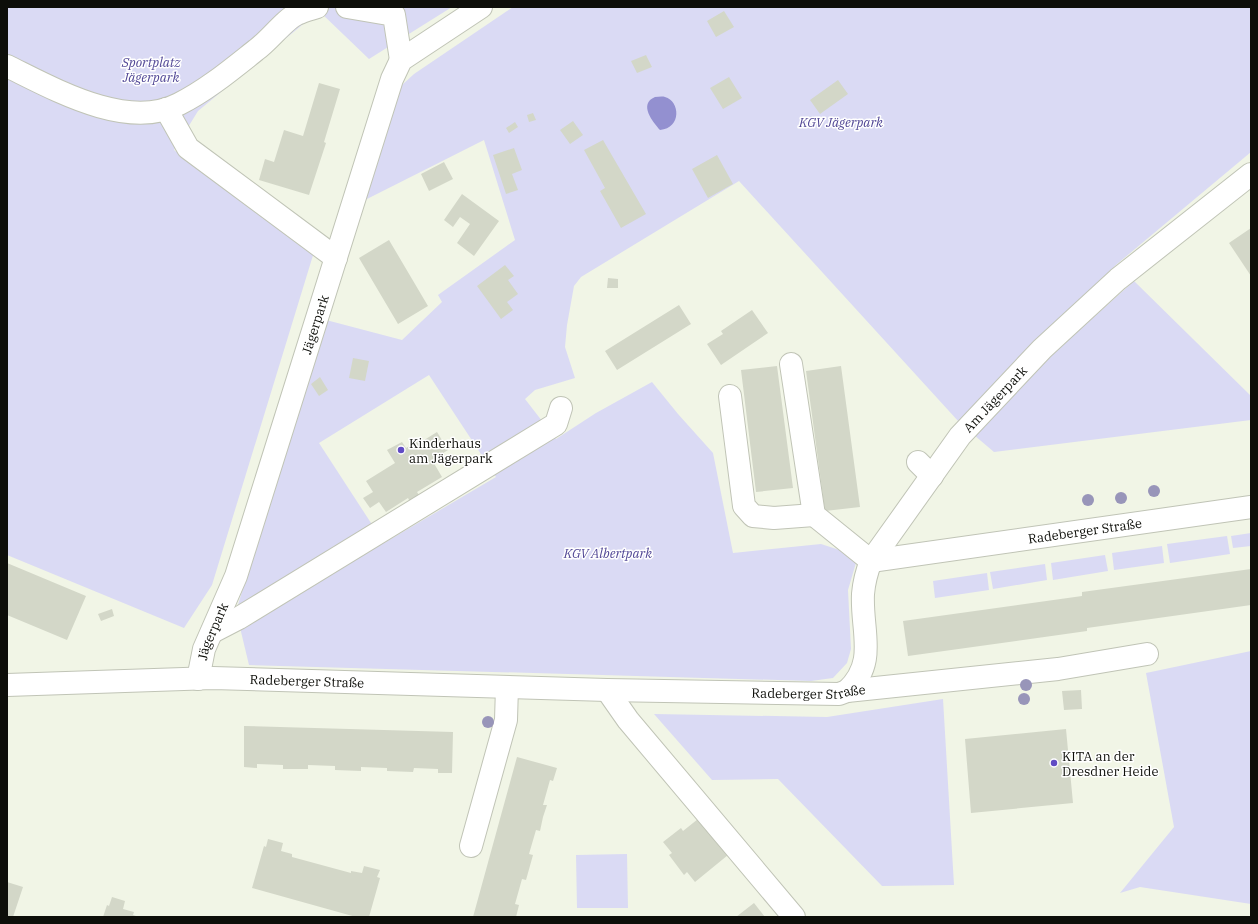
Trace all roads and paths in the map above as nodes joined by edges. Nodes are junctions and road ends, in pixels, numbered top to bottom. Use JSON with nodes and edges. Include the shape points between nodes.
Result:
{"nodes":[{"id":1,"x":317,"y":7,"type":"edge"},
{"id":2,"x":347,"y":7,"type":"edge"},
{"id":3,"x":481,"y":7,"type":"edge"},
{"id":4,"x":401,"y":60,"type":"junction"},
{"id":5,"x":7,"y":66,"type":"edge"},
{"id":6,"x":166,"y":109,"type":"junction"},
{"id":7,"x":1251,"y":174,"type":"edge"},
{"id":8,"x":336,"y":258,"type":"junction"},
{"id":9,"x":791,"y":364,"type":"dead end"},
{"id":10,"x":730,"y":396,"type":"dead end"},
{"id":11,"x":561,"y":408,"type":"dead end"},
{"id":12,"x":1251,"y":507,"type":"edge"},
{"id":13,"x":814,"y":515,"type":"junction"},
{"id":14,"x":871,"y":561,"type":"junction"},
{"id":15,"x":212,"y":632,"type":"junction"},
{"id":16,"x":1147,"y":654,"type":"dead end"},
{"id":17,"x":198,"y":679,"type":"junction"},
{"id":18,"x":7,"y":685,"type":"edge"},
{"id":19,"x":507,"y":687,"type":"junction"},
{"id":20,"x":607,"y":690,"type":"junction"},
{"id":21,"x":847,"y":691,"type":"junction"},
{"id":22,"x":471,"y":846,"type":"dead end"},
{"id":23,"x":794,"y":917,"type":"edge"}],
"edges":[{"from":1,"to":6,"type":"street","via":[[296,14],[259,48],[209,85]]},
{"from":2,"to":4,"type":"street","via":[[394,15]]},
{"from":3,"to":4,"type":"street"},
{"from":4,"to":8,"type":"street","name":"Jägerpark","via":[[392,79]]},
{"from":5,"to":6,"type":"street","via":[[59,91],[116,110],[144,113]]},
{"from":6,"to":8,"type":"street","via":[[188,148]]},
{"from":7,"to":14,"type":"street","name":"Am Jägerpark","via":[[1118,279],[1042,349],[960,436],[925,469]]},
{"from":8,"to":15,"type":"street","name":"Jägerpark","via":[[236,576]]},
{"from":9,"to":13,"type":"street"},
{"from":10,"to":13,"type":"street","via":[[744,506],[753,516],[774,518]]},
{"from":11,"to":15,"type":"street","via":[[556,424],[246,614]]},
{"from":12,"to":14,"type":"street","name":"Radeberger Straße"},
{"from":13,"to":14,"type":"street"},
{"from":14,"to":21,"type":"street","name":"Am Jägerpark","via":[[863,594],[866,653],[864,668],[856,683]]},
{"from":15,"to":17,"type":"street","name":"Jägerpark","via":[[204,650]]},
{"from":16,"to":21,"type":"street","name":"Radeberger Straße","via":[[1058,669]]},
{"from":17,"to":18,"type":"street","name":"Radeberger Straße"},
{"from":17,"to":19,"type":"street","name":"Radeberger Straße"},
{"from":19,"to":20,"type":"street","name":"Radeberger Straße"},
{"from":19,"to":22,"type":"street","via":[[506,720]]},
{"from":20,"to":21,"type":"street","name":"Radeberger Straße","via":[[839,694]]},
{"from":20,"to":23,"type":"street","via":[[628,720]]}]}
